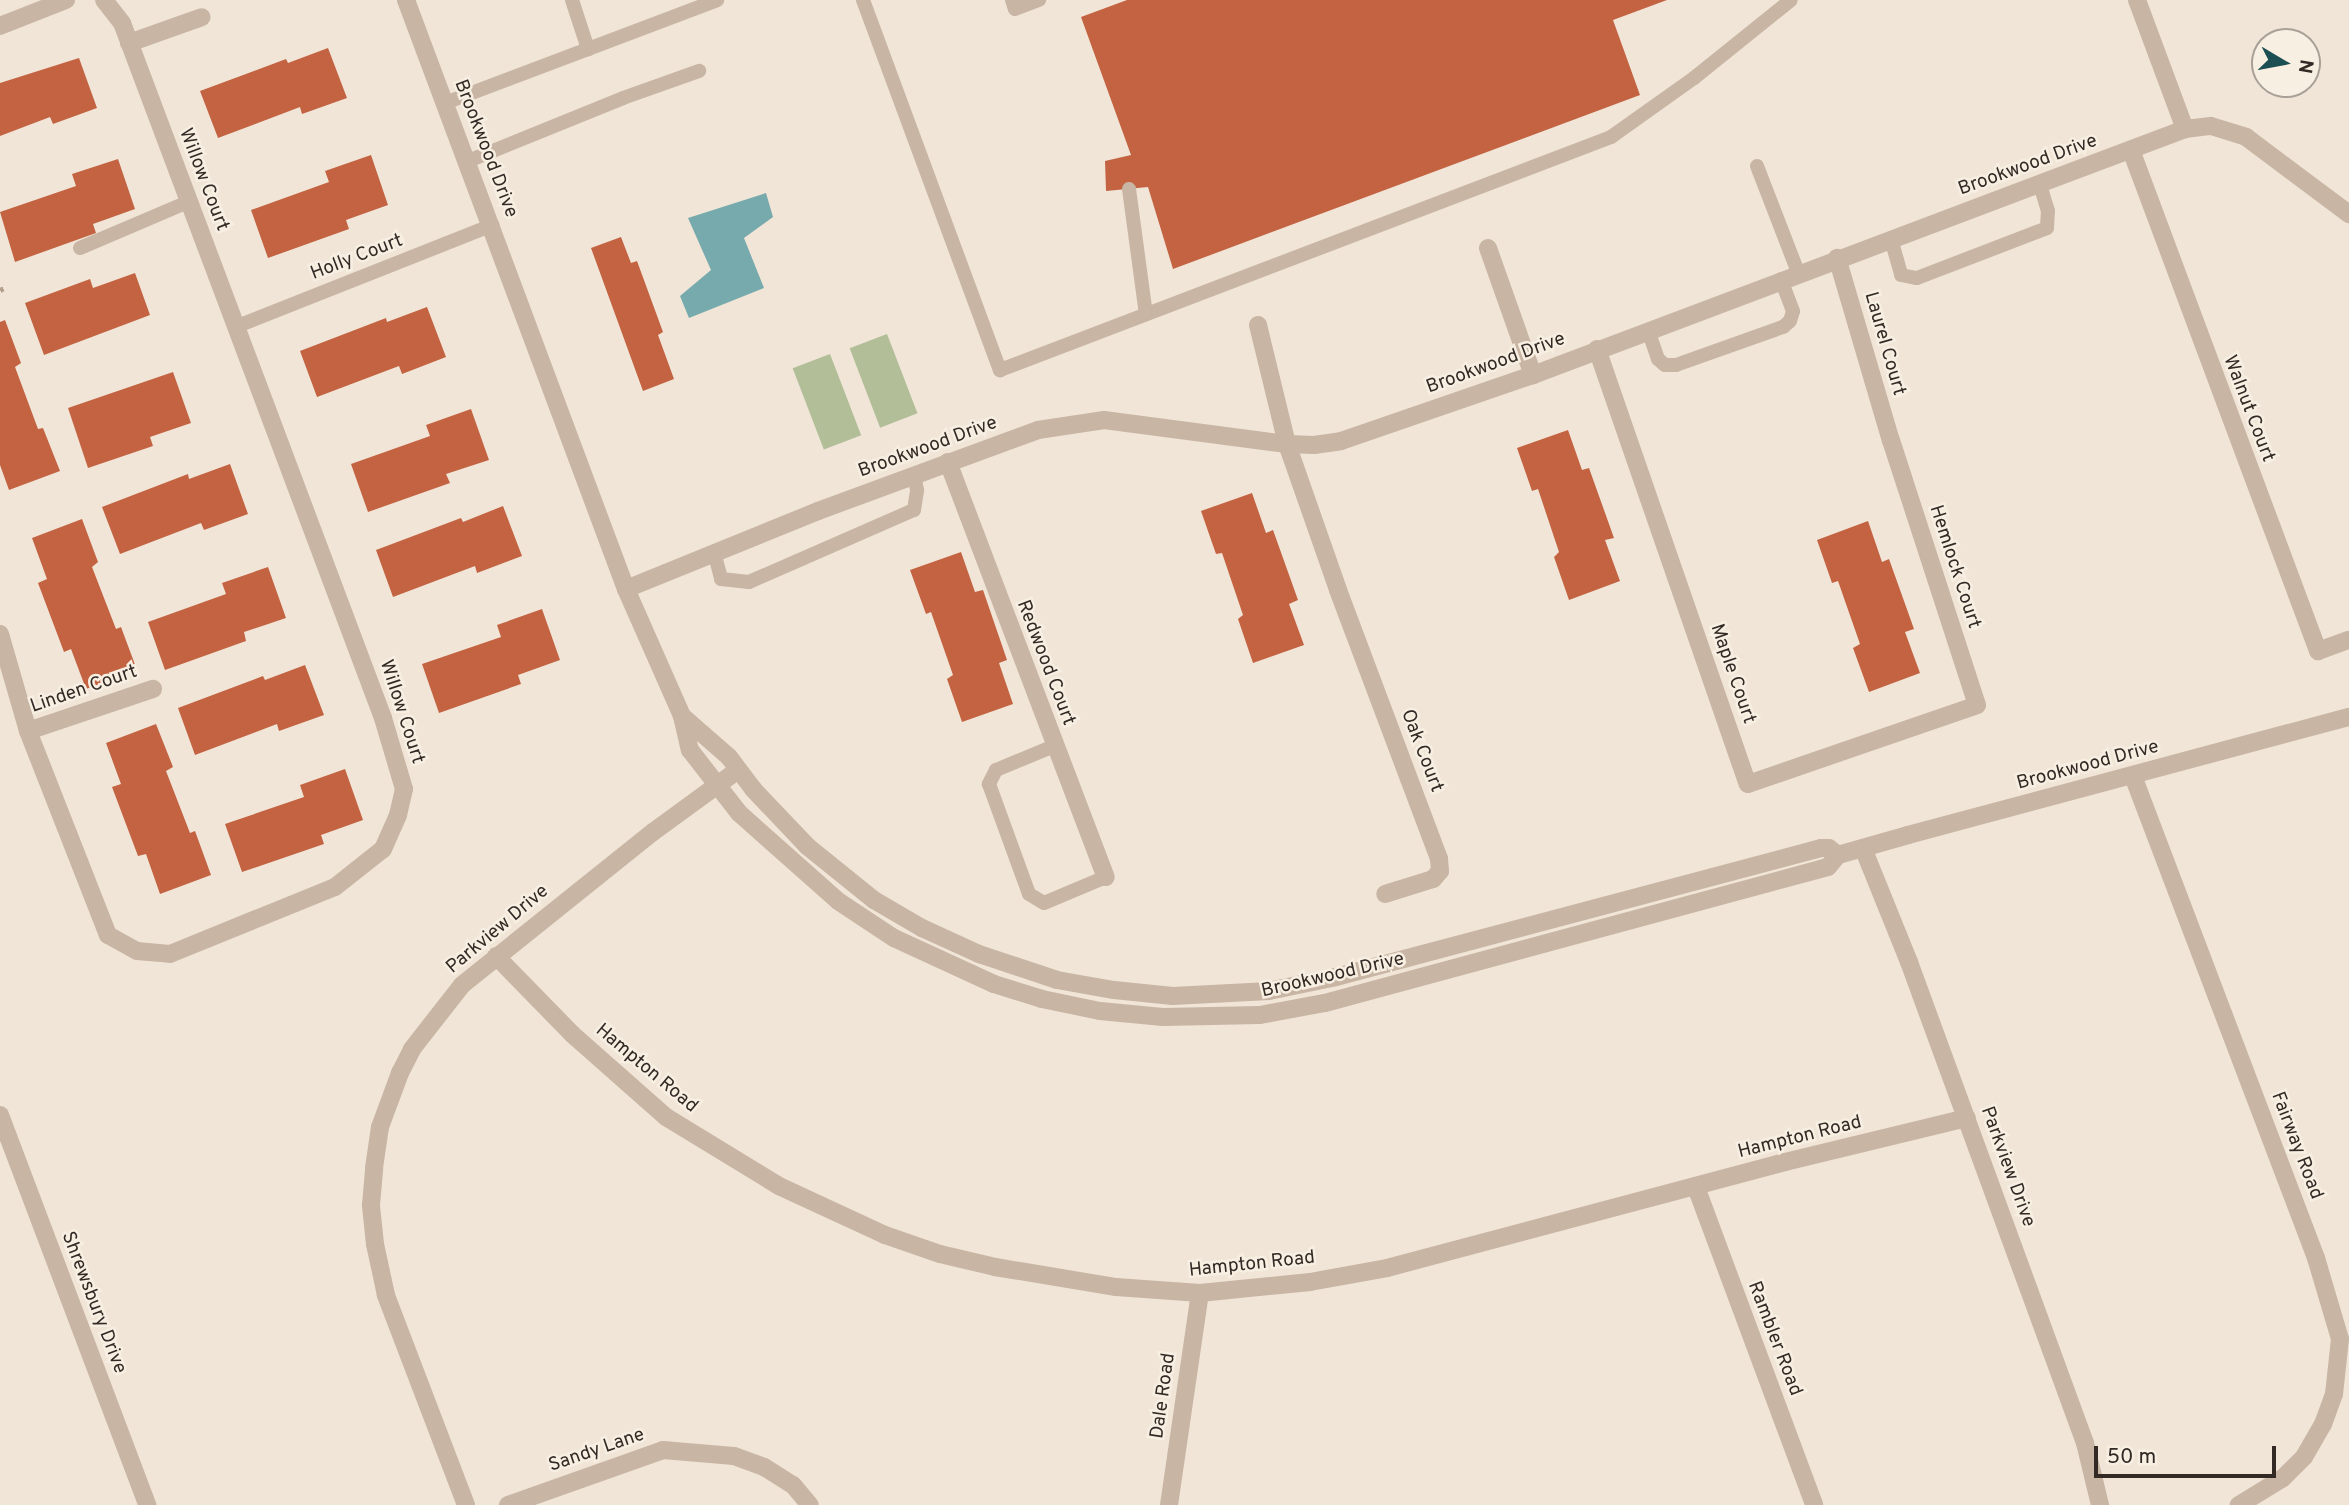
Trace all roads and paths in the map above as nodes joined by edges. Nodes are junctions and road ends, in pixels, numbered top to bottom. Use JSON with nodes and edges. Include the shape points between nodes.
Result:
{"nodes":[{"id":1,"x":66,"y":0,"type":"edge"},
{"id":2,"x":104,"y":0,"type":"edge"},
{"id":3,"x":406,"y":0,"type":"edge"},
{"id":4,"x":572,"y":0,"type":"edge"},
{"id":5,"x":717,"y":0,"type":"edge"},
{"id":6,"x":863,"y":0,"type":"edge"},
{"id":7,"x":1012,"y":0,"type":"edge"},
{"id":8,"x":1039,"y":0,"type":"edge"},
{"id":9,"x":1791,"y":0,"type":"edge"},
{"id":10,"x":2137,"y":0,"type":"edge"},
{"id":11,"x":693,"y":4,"type":"edge"},
{"id":12,"x":202,"y":17,"type":"dead end"},
{"id":13,"x":0,"y":26,"type":"edge"},
{"id":14,"x":128,"y":43,"type":"junction"},
{"id":15,"x":588,"y":49,"type":"junction"},
{"id":16,"x":699,"y":71,"type":"dead end"},
{"id":17,"x":445,"y":103,"type":"junction"},
{"id":18,"x":2185,"y":129,"type":"junction"},
{"id":19,"x":2131,"y":150,"type":"junction"},
{"id":20,"x":468,"y":161,"type":"junction"},
{"id":21,"x":1757,"y":166,"type":"dead end"},
{"id":22,"x":2040,"y":185,"type":"junction"},
{"id":23,"x":1129,"y":189,"type":"dead end"},
{"id":24,"x":188,"y":202,"type":"junction"},
{"id":25,"x":2349,"y":214,"type":"edge"},
{"id":26,"x":492,"y":225,"type":"junction"},
{"id":27,"x":1891,"y":239,"type":"junction"},
{"id":28,"x":80,"y":248,"type":"dead end"},
{"id":29,"x":1488,"y":248,"type":"dead end"},
{"id":30,"x":1837,"y":258,"type":"junction"},
{"id":31,"x":1790,"y":276,"type":"junction"},
{"id":32,"x":1146,"y":314,"type":"junction"},
{"id":33,"x":1258,"y":325,"type":"dead end"},
{"id":34,"x":235,"y":327,"type":"junction"},
{"id":35,"x":1648,"y":330,"type":"junction"},
{"id":36,"x":1597,"y":349,"type":"junction"},
{"id":37,"x":1533,"y":375,"type":"junction"},
{"id":38,"x":1891,"y":441,"type":"joint"},
{"id":39,"x":1287,"y":444,"type":"junction"},
{"id":40,"x":948,"y":462,"type":"junction"},
{"id":41,"x":914,"y":475,"type":"junction"},
{"id":42,"x":714,"y":552,"type":"junction"},
{"id":43,"x":626,"y":589,"type":"junction"},
{"id":44,"x":0,"y":634,"type":"edge"},
{"id":45,"x":2349,"y":640,"type":"edge"},
{"id":46,"x":153,"y":689,"type":"dead end"},
{"id":47,"x":1977,"y":705,"type":"joint"},
{"id":48,"x":682,"y":716,"type":"junction"},
{"id":49,"x":2349,"y":717,"type":"edge"},
{"id":50,"x":28,"y":732,"type":"junction"},
{"id":51,"x":1054,"y":747,"type":"junction"},
{"id":52,"x":738,"y":770,"type":"junction"},
{"id":53,"x":2133,"y":776,"type":"junction"},
{"id":54,"x":716,"y":786,"type":"junction"},
{"id":55,"x":1863,"y":848,"type":"junction"},
{"id":56,"x":1838,"y":855,"type":"junction"},
{"id":57,"x":1106,"y":877,"type":"joint"},
{"id":58,"x":1385,"y":894,"type":"dead end"},
{"id":59,"x":496,"y":956,"type":"junction"},
{"id":60,"x":0,"y":1115,"type":"edge"},
{"id":61,"x":1967,"y":1118,"type":"junction"},
{"id":62,"x":1696,"y":1187,"type":"junction"},
{"id":63,"x":1200,"y":1293,"type":"junction"},
{"id":64,"x":147,"y":1505,"type":"edge"},
{"id":65,"x":466,"y":1505,"type":"edge"},
{"id":66,"x":509,"y":1505,"type":"edge"},
{"id":67,"x":810,"y":1505,"type":"edge"},
{"id":68,"x":1169,"y":1505,"type":"edge"},
{"id":69,"x":1814,"y":1505,"type":"edge"},
{"id":70,"x":2100,"y":1505,"type":"edge"},
{"id":71,"x":2239,"y":1505,"type":"edge"}],
"edges":[{"from":1,"to":13,"type":"street"},
{"from":2,"to":14,"type":"street","name":"Willow Court","via":[[122,23]]},
{"from":3,"to":17,"type":"street","name":"Brookwood Drive"},
{"from":4,"to":15,"type":"lane"},
{"from":5,"to":11,"type":"lane"},
{"from":6,"to":32,"type":"lane","via":[[1000,370]]},
{"from":7,"to":8,"type":"lane","via":[[1015,9]]},
{"from":9,"to":32,"type":"lane","via":[[1611,137]]},
{"from":10,"to":18,"type":"street"},
{"from":11,"to":15,"type":"lane"},
{"from":12,"to":14,"type":"street"},
{"from":14,"to":24,"type":"street","name":"Willow Court"},
{"from":15,"to":17,"type":"lane"},
{"from":16,"to":20,"type":"lane"},
{"from":17,"to":20,"type":"street","name":"Brookwood Drive"},
{"from":18,"to":19,"type":"street","name":"Brookwood Drive"},
{"from":18,"to":25,"type":"street","name":"Brookwood Drive","via":[[2211,126],[2246,136]]},
{"from":19,"to":22,"type":"street","name":"Brookwood Drive"},
{"from":19,"to":45,"type":"street","name":"Walnut Court","via":[[2318,651]]},
{"from":20,"to":26,"type":"street","name":"Brookwood Drive"},
{"from":21,"to":31,"type":"lane"},
{"from":22,"to":27,"type":"street","name":"Brookwood Drive"},
{"from":22,"to":27,"type":"lane","via":[[2048,211],[2047,228],[1917,278],[1901,275]]},
{"from":23,"to":32,"type":"lane"},
{"from":24,"to":28,"type":"lane"},
{"from":24,"to":34,"type":"street","name":"Willow Court"},
{"from":26,"to":34,"type":"lane","name":"Holly Court"},
{"from":26,"to":43,"type":"street","name":"Brookwood Drive"},
{"from":27,"to":30,"type":"street","name":"Brookwood Drive"},
{"from":29,"to":37,"type":"street"},
{"from":30,"to":31,"type":"street","name":"Brookwood Drive"},
{"from":30,"to":38,"type":"street","name":"Laurel Court"},
{"from":31,"to":35,"type":"street","name":"Brookwood Drive"},
{"from":31,"to":35,"type":"lane","via":[[1793,311],[1783,327],[1676,365],[1658,359]]},
{"from":33,"to":39,"type":"street"},
{"from":34,"to":50,"type":"street","name":"Willow Court","via":[[383,718],[404,789],[383,849],[335,887],[170,954],[137,951],[108,935]]},
{"from":35,"to":36,"type":"street","name":"Brookwood Drive"},
{"from":36,"to":37,"type":"street","name":"Brookwood Drive"},
{"from":36,"to":47,"type":"street","name":"Maple Court","via":[[1748,784]]},
{"from":37,"to":39,"type":"street","name":"Brookwood Drive","via":[[1341,441]]},
{"from":38,"to":47,"type":"street","name":"Hemlock Court"},
{"from":39,"to":40,"type":"street","name":"Brookwood Drive","via":[[1104,420],[1038,430]]},
{"from":39,"to":58,"type":"street","name":"Oak Court","via":[[1439,859],[1440,871],[1433,879]]},
{"from":40,"to":41,"type":"street","name":"Brookwood Drive"},
{"from":40,"to":51,"type":"street","name":"Redwood Court"},
{"from":41,"to":42,"type":"street","name":"Brookwood Drive"},
{"from":41,"to":42,"type":"lane","via":[[914,510],[749,582],[721,579]]},
{"from":42,"to":43,"type":"street","name":"Brookwood Drive"},
{"from":43,"to":48,"type":"street","name":"Brookwood Drive"},
{"from":44,"to":50,"type":"street","name":"Willow Court"},
{"from":46,"to":50,"type":"street","name":"Linden Court"},
{"from":48,"to":52,"type":"street","name":"Brookwood Drive"},
{"from":48,"to":54,"type":"street","name":"Brookwood Drive","via":[[690,750]]},
{"from":49,"to":53,"type":"street","name":"Brookwood Drive"},
{"from":51,"to":57,"type":"street","name":"Redwood Court"},
{"from":51,"to":57,"type":"lane","via":[[996,770],[989,784],[1029,894],[1044,903]]},
{"from":52,"to":54,"type":"street","name":"Parkview Drive"},
{"from":52,"to":56,"type":"street","name":"Brookwood Drive","via":[[837,872],[922,928],[979,954],[1057,979],[1173,996],[1269,991],[1336,977],[1821,848]]},
{"from":53,"to":55,"type":"street","name":"Brookwood Drive"},
{"from":53,"to":71,"type":"street","name":"Fairway Road","via":[[2316,1258],[2340,1339],[2334,1394],[2304,1457],[2283,1478]]},
{"from":54,"to":56,"type":"street","name":"Brookwood Drive","via":[[801,872],[894,938],[958,969],[1042,999],[1163,1017],[1260,1015],[1325,1003],[1828,867]]},
{"from":54,"to":59,"type":"street","name":"Parkview Drive"},
{"from":55,"to":56,"type":"street","name":"Brookwood Drive"},
{"from":55,"to":61,"type":"street","name":"Parkview Drive"},
{"from":59,"to":63,"type":"street","name":"Hampton Road","via":[[572,1034],[666,1116],[825,1210],[896,1239],[995,1268],[1116,1287]]},
{"from":59,"to":65,"type":"street","name":"Parkview Drive","via":[[462,985],[412,1049],[380,1127],[371,1205],[386,1295]]},
{"from":60,"to":64,"type":"street","name":"Shrewsbury Drive"},
{"from":61,"to":62,"type":"street","name":"Hampton Road"},
{"from":61,"to":70,"type":"street","name":"Parkview Drive","via":[[2085,1443]]},
{"from":62,"to":63,"type":"street","name":"Hampton Road","via":[[1387,1268],[1310,1282]]},
{"from":62,"to":69,"type":"street","name":"Rambler Road"},
{"from":63,"to":68,"type":"street","name":"Dale Road"},
{"from":66,"to":67,"type":"street","name":"Sandy Lane","via":[[663,1450],[734,1456],[764,1467],[793,1485]]}]}
